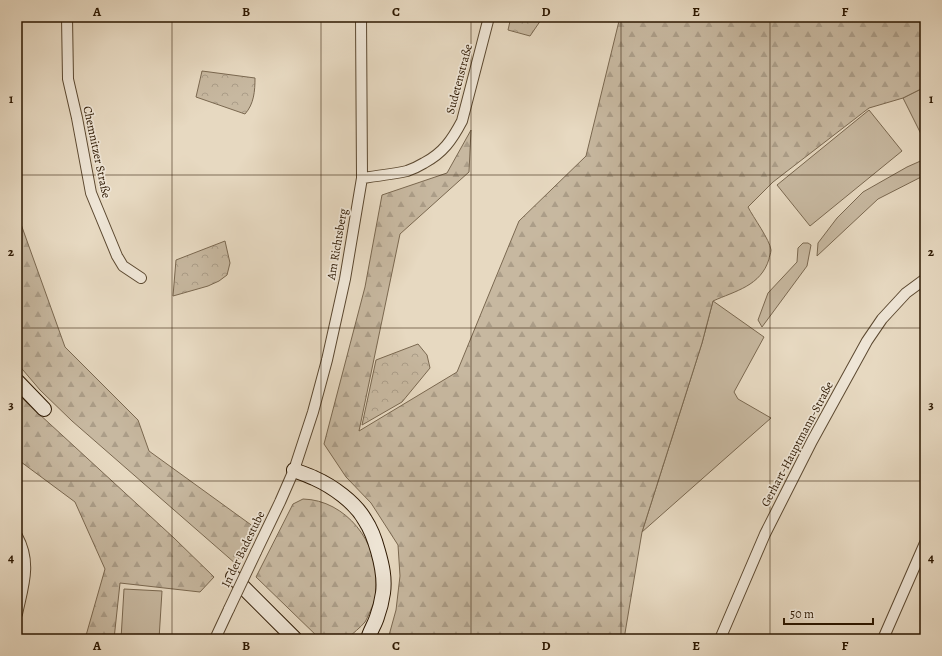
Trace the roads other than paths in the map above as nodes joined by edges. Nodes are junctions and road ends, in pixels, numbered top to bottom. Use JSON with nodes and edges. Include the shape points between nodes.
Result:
{"nodes":[{"id":1,"x":67,"y":17,"type":"edge"},
{"id":2,"x":361,"y":17,"type":"edge"},
{"id":3,"x":489,"y":17,"type":"edge"},
{"id":4,"x":362,"y":178,"type":"junction"},
{"id":5,"x":141,"y":278,"type":"dead end"},
{"id":6,"x":925,"y":279,"type":"edge"},
{"id":7,"x":17,"y":381,"type":"edge"},
{"id":8,"x":44,"y":409,"type":"dead end"},
{"id":9,"x":294,"y":470,"type":"junction"},
{"id":10,"x":17,"y":536,"type":"edge"},
{"id":11,"x":925,"y":543,"type":"edge"},
{"id":12,"x":233,"y":577,"type":"dead end"},
{"id":13,"x":17,"y":614,"type":"edge"},
{"id":14,"x":367,"y":638,"type":"edge"},
{"id":15,"x":215,"y":639,"type":"edge"},
{"id":16,"x":295,"y":639,"type":"edge"},
{"id":17,"x":720,"y":639,"type":"edge"},
{"id":18,"x":883,"y":639,"type":"edge"}],
"edges":[{"from":1,"to":5,"type":"street","name":"Chemnitzer Straße","via":[[68,79],[91,194],[117,256],[124,266]]},
{"from":2,"to":4,"type":"street","name":"Am Richtsberg"},
{"from":3,"to":4,"type":"street","name":"Sudetenstraße","via":[[462,121],[449,144],[435,157],[408,171]]},
{"from":4,"to":9,"type":"street","name":"Am Richtsberg","via":[[345,279],[327,360]]},
{"from":6,"to":17,"type":"street","name":"Gerhart-Hauptmann-Straße","via":[[906,293],[882,319],[867,341],[765,534]]},
{"from":7,"to":8,"type":"main road"},
{"from":9,"to":14,"type":"main road","via":[[314,478],[344,496],[365,519],[374,538],[384,576],[383,592],[378,616]]},
{"from":9,"to":15,"type":"street","name":"In der Badestube","bridge":true},
{"from":10,"to":13,"type":"street","via":[[26,565]]},
{"from":11,"to":18,"type":"street"},
{"from":12,"to":16,"type":"main road"}]}
